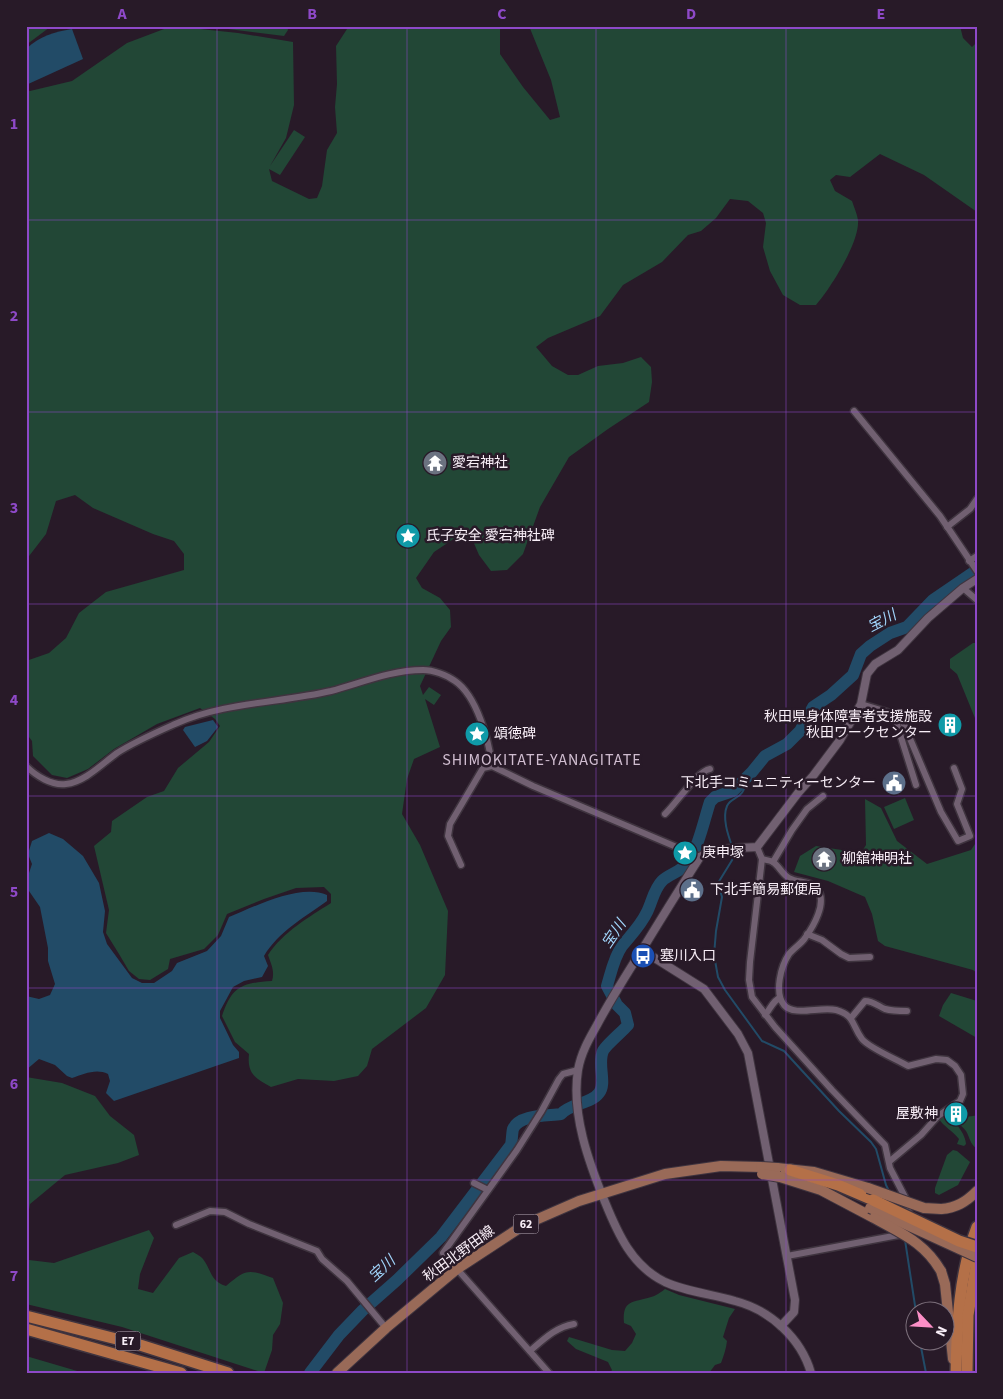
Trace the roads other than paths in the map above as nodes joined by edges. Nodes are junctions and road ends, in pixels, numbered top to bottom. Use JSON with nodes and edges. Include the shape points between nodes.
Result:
{"nodes":[{"id":1,"x":854,"y":411,"type":"dead end"},
{"id":2,"x":977,"y":499,"type":"edge"},
{"id":3,"x":947,"y":527,"type":"junction"},
{"id":4,"x":977,"y":556,"type":"edge"},
{"id":5,"x":970,"y":563,"type":"junction"},
{"id":6,"x":977,"y":571,"type":"edge"},
{"id":7,"x":977,"y":579,"type":"edge"},
{"id":8,"x":962,"y":588,"type":"junction"},
{"id":9,"x":977,"y":600,"type":"edge"},
{"id":10,"x":861,"y":704,"type":"junction"},
{"id":11,"x":894,"y":714,"type":"junction"},
{"id":12,"x":26,"y":766,"type":"edge"},
{"id":13,"x":492,"y":766,"type":"junction"},
{"id":14,"x":954,"y":768,"type":"dead end"},
{"id":15,"x":710,"y":769,"type":"dead end"},
{"id":16,"x":916,"y":785,"type":"dead end"},
{"id":17,"x":823,"y":796,"type":"dead end"},
{"id":18,"x":665,"y":814,"type":"dead end"},
{"id":19,"x":757,"y":846,"type":"junction"},
{"id":20,"x":695,"y":855,"type":"junction"},
{"id":21,"x":762,"y":859,"type":"junction"},
{"id":22,"x":773,"y":862,"type":"junction"},
{"id":23,"x":461,"y":865,"type":"dead end"},
{"id":24,"x":807,"y":934,"type":"junction"},
{"id":25,"x":642,"y":950,"type":"junction"},
{"id":26,"x":870,"y":957,"type":"dead end"},
{"id":27,"x":780,"y":998,"type":"junction"},
{"id":28,"x":907,"y":1011,"type":"dead end"},
{"id":29,"x":765,"y":1015,"type":"junction"},
{"id":30,"x":851,"y":1018,"type":"junction"},
{"id":31,"x":578,"y":1070,"type":"junction"},
{"id":32,"x":890,"y":1161,"type":"junction"},
{"id":33,"x":790,"y":1170,"type":"junction"},
{"id":34,"x":778,"y":1173,"type":"junction"},
{"id":35,"x":474,"y":1183,"type":"dead end"},
{"id":36,"x":488,"y":1190,"type":"junction"},
{"id":37,"x":977,"y":1191,"type":"edge"},
{"id":38,"x":601,"y":1193,"type":"junction"},
{"id":39,"x":872,"y":1209,"type":"junction"},
{"id":40,"x":176,"y":1226,"type":"dead end"},
{"id":41,"x":977,"y":1227,"type":"edge"},
{"id":42,"x":977,"y":1247,"type":"edge"},
{"id":43,"x":787,"y":1256,"type":"junction"},
{"id":44,"x":977,"y":1259,"type":"edge"},
{"id":45,"x":457,"y":1269,"type":"junction"},
{"id":46,"x":26,"y":1316,"type":"edge"},
{"id":47,"x":574,"y":1324,"type":"dead end"},
{"id":48,"x":781,"y":1326,"type":"junction"},
{"id":49,"x":386,"y":1328,"type":"junction"},
{"id":50,"x":26,"y":1329,"type":"edge"},
{"id":51,"x":530,"y":1351,"type":"junction"},
{"id":52,"x":182,"y":1373,"type":"edge"},
{"id":53,"x":228,"y":1373,"type":"edge"},
{"id":54,"x":337,"y":1373,"type":"edge"},
{"id":55,"x":549,"y":1373,"type":"edge"},
{"id":56,"x":811,"y":1373,"type":"edge"},
{"id":57,"x":956,"y":1373,"type":"edge"},
{"id":58,"x":967,"y":1373,"type":"edge"}],
"edges":[{"from":1,"to":3,"type":"street"},
{"from":2,"to":3,"type":"street","via":[[970,509]]},
{"from":3,"to":5,"type":"street"},
{"from":4,"to":5,"type":"street"},
{"from":5,"to":6,"type":"street"},
{"from":7,"to":8,"type":"street"},
{"from":8,"to":9,"type":"street"},
{"from":8,"to":10,"type":"street","via":[[898,650],[875,664],[866,674]]},
{"from":10,"to":11,"type":"street"},
{"from":10,"to":19,"type":"street","via":[[840,740]]},
{"from":11,"to":14,"type":"street","via":[[903,722],[941,812],[958,842],[970,836],[957,804],[962,789]]},
{"from":11,"to":16,"type":"street"},
{"from":12,"to":13,"type":"street","via":[[54,784],[68,784],[93,773],[118,753],[176,723],[211,712],[330,691],[387,674],[425,670],[456,682],[475,705],[490,749]]},
{"from":13,"to":20,"type":"street"},
{"from":13,"to":23,"type":"street","via":[[483,768],[450,824],[448,836]]},
{"from":15,"to":18,"type":"street","via":[[688,787]]},
{"from":17,"to":22,"type":"street","via":[[807,809]]},
{"from":19,"to":20,"type":"street"},
{"from":19,"to":21,"type":"street"},
{"from":20,"to":25,"type":"street"},
{"from":21,"to":22,"type":"street"},
{"from":21,"to":29,"type":"street","via":[[749,980],[752,998]]},
{"from":22,"to":24,"type":"street","via":[[790,878],[818,890],[820,906]]},
{"from":24,"to":26,"type":"street","via":[[849,958]]},
{"from":24,"to":27,"type":"street","via":[[782,969]]},
{"from":25,"to":31,"type":"street","via":[[609,1002],[584,1049]]},
{"from":25,"to":43,"type":"street","via":[[704,989],[738,1034],[748,1053]]},
{"from":27,"to":29,"type":"street"},
{"from":27,"to":30,"type":"street","via":[[785,1006],[795,1010],[836,1010]]},
{"from":28,"to":30,"type":"street","via":[[886,1009],[865,1001]]},
{"from":29,"to":32,"type":"street","via":[[885,1145]]},
{"from":30,"to":32,"type":"street","via":[[863,1040],[908,1066],[936,1059],[947,1060],[961,1075],[963,1094],[960,1101],[938,1116]]},
{"from":31,"to":36,"type":"street","via":[[564,1074]]},
{"from":31,"to":38,"type":"street","via":[[579,1118]]},
{"from":32,"to":43,"type":"street","via":[[905,1197],[913,1233]]},
{"from":33,"to":34,"type":"main road","name":"秋田北野田線","number":"62"},
{"from":33,"to":37,"type":"main road","number":"62","bridge":true,"via":[[814,1172],[924,1208],[958,1206]]},
{"from":33,"to":39,"type":"highway","via":[[824,1180]]},
{"from":34,"to":38,"type":"main road","name":"秋田北野田線","number":"62","bridge":true,"via":[[722,1172],[645,1180]]},
{"from":34,"to":39,"type":"main road"},
{"from":35,"to":36,"type":"street"},
{"from":36,"to":45,"type":"street","via":[[442,1253]]},
{"from":38,"to":45,"type":"main road","name":"秋田北野田線","number":"62","via":[[524,1225]]},
{"from":38,"to":48,"type":"street","via":[[622,1241],[653,1275],[686,1289],[745,1304]]},
{"from":39,"to":42,"type":"highway","bridge":true},
{"from":39,"to":44,"type":"main road","bridge":true},
{"from":39,"to":57,"type":"main road","bridge":true,"via":[[917,1243],[941,1271]]},
{"from":40,"to":49,"type":"street","via":[[210,1211],[224,1212],[318,1251]]},
{"from":41,"to":57,"type":"highway","via":[[963,1272],[957,1318]]},
{"from":43,"to":48,"type":"street","via":[[796,1308]]},
{"from":44,"to":58,"type":"highway","via":[[968,1314]]},
{"from":45,"to":49,"type":"main road","name":"秋田北野田線","number":"62"},
{"from":45,"to":51,"type":"street"},
{"from":46,"to":53,"type":"highway","number":"E7","via":[[140,1345]]},
{"from":47,"to":51,"type":"street","via":[[551,1333]]},
{"from":48,"to":56,"type":"street","via":[[801,1348]]},
{"from":49,"to":54,"type":"main road","name":"秋田北野田線","number":"62"},
{"from":50,"to":52,"type":"highway","number":"E7"},
{"from":51,"to":55,"type":"street"}]}
